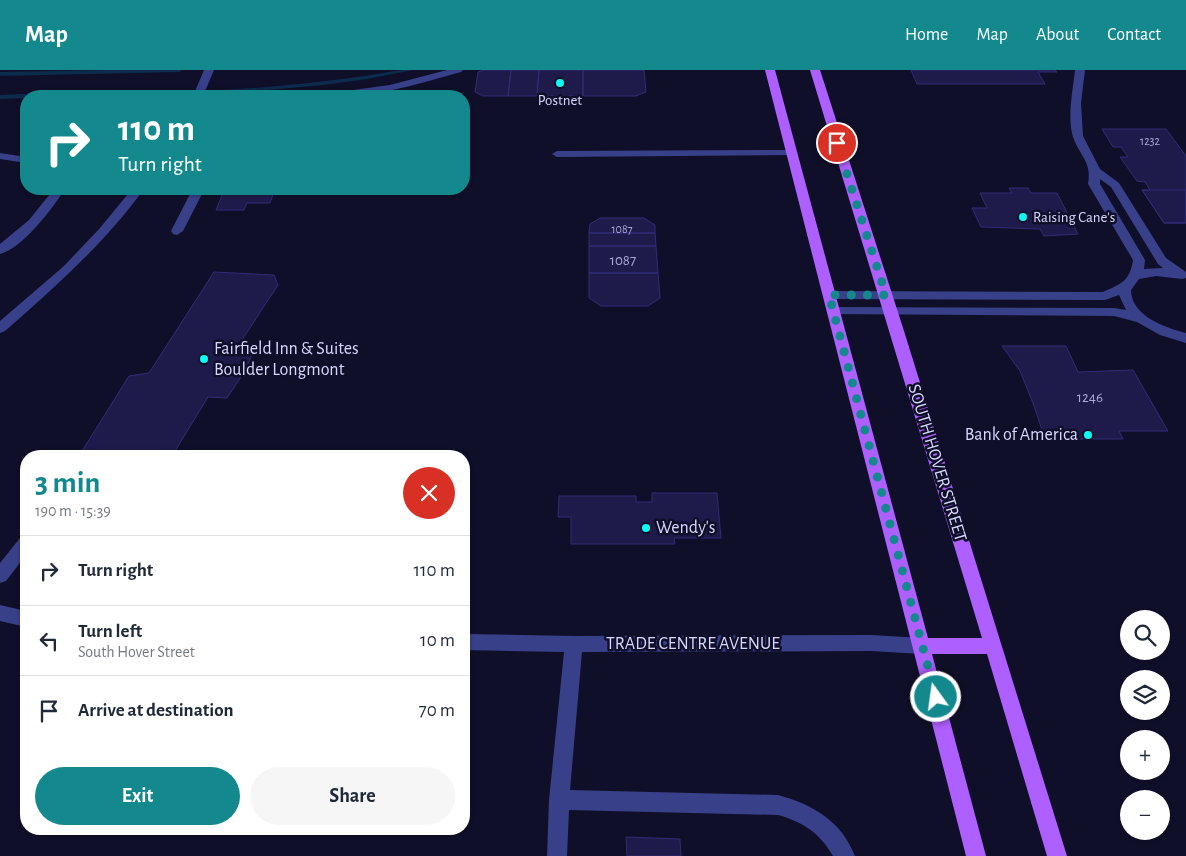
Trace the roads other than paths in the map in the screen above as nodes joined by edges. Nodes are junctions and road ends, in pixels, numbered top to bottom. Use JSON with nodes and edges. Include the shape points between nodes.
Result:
{"nodes":[{"id":1,"x":458,"y":70,"type":"edge"},
{"id":2,"x":770,"y":70,"type":"edge"},
{"id":3,"x":815,"y":70,"type":"edge"},
{"id":4,"x":1080,"y":70,"type":"edge"},
{"id":5,"x":208,"y":73,"type":"edge"},
{"id":6,"x":201,"y":90,"type":"edge"},
{"id":7,"x":371,"y":90,"type":"edge"},
{"id":8,"x":792,"y":153,"type":"junction"},
{"id":9,"x":557,"y":154,"type":"dead end"},
{"id":10,"x":0,"y":156,"type":"edge"},
{"id":11,"x":20,"y":159,"type":"edge"},
{"id":12,"x":1096,"y":171,"type":"junction"},
{"id":13,"x":55,"y":195,"type":"edge"},
{"id":14,"x":133,"y":195,"type":"edge"},
{"id":15,"x":195,"y":195,"type":"edge"},
{"id":16,"x":177,"y":231,"type":"dead end"},
{"id":17,"x":0,"y":250,"type":"edge"},
{"id":18,"x":1138,"y":274,"type":"junction"},
{"id":19,"x":1184,"y":276,"type":"edge"},
{"id":20,"x":1126,"y":287,"type":"junction"},
{"id":21,"x":829,"y":295,"type":"junction"},
{"id":22,"x":886,"y":295,"type":"junction"},
{"id":23,"x":834,"y":311,"type":"junction"},
{"id":24,"x":890,"y":311,"type":"junction"},
{"id":25,"x":1143,"y":319,"type":"junction"},
{"id":26,"x":0,"y":328,"type":"edge"},
{"id":27,"x":1180,"y":336,"type":"edge"},
{"id":28,"x":1186,"y":344,"type":"edge"},
{"id":29,"x":20,"y":551,"type":"edge"},
{"id":30,"x":0,"y":576,"type":"edge"},
{"id":31,"x":0,"y":613,"type":"edge"},
{"id":32,"x":20,"y":618,"type":"edge"},
{"id":33,"x":470,"y":642,"type":"edge"},
{"id":34,"x":574,"y":644,"type":"junction"},
{"id":35,"x":922,"y":646,"type":"junction"},
{"id":36,"x":993,"y":646,"type":"junction"},
{"id":37,"x":559,"y":800,"type":"junction"},
{"id":38,"x":557,"y":856,"type":"edge"},
{"id":39,"x":845,"y":856,"type":"edge"},
{"id":40,"x":976,"y":856,"type":"edge"},
{"id":41,"x":1057,"y":856,"type":"edge"}],
"edges":[{"from":1,"to":7,"type":"street"},
{"from":2,"to":8,"type":"main road"},
{"from":3,"to":22,"type":"main road","name":"SOUTH HOVER STREET"},
{"from":4,"to":12,"type":"street","via":[[1076,103],[1078,136]]},
{"from":5,"to":6,"type":"street"},
{"from":8,"to":9,"type":"street"},
{"from":8,"to":21,"type":"main road"},
{"from":10,"to":11,"type":"street"},
{"from":12,"to":18,"type":"street","via":[[1094,184],[1140,260]]},
{"from":12,"to":19,"type":"street","via":[[1114,185],[1162,261]]},
{"from":13,"to":17,"type":"street","via":[[35,223]]},
{"from":14,"to":26,"type":"street","via":[[68,268]]},
{"from":15,"to":16,"type":"street"},
{"from":18,"to":19,"type":"street","via":[[1166,272]]},
{"from":18,"to":20,"type":"street","via":[[1129,280]]},
{"from":20,"to":22,"type":"street","via":[[1105,296]]},
{"from":20,"to":25,"type":"street","via":[[1126,300]]},
{"from":21,"to":22,"type":"street"},
{"from":21,"to":23,"type":"main road"},
{"from":22,"to":24,"type":"main road","name":"SOUTH HOVER STREET"},
{"from":23,"to":24,"type":"street"},
{"from":23,"to":35,"type":"main road"},
{"from":24,"to":25,"type":"street","via":[[1114,312]]},
{"from":24,"to":36,"type":"main road","name":"SOUTH HOVER STREET"},
{"from":25,"to":27,"type":"street","via":[[1165,332]]},
{"from":27,"to":28,"type":"street"},
{"from":29,"to":30,"type":"street"},
{"from":31,"to":32,"type":"street"},
{"from":33,"to":34,"type":"street","name":"TRADE CENTRE AVENUE"},
{"from":34,"to":35,"type":"street","name":"TRADE CENTRE AVENUE","via":[[871,643]]},
{"from":34,"to":37,"type":"street"},
{"from":35,"to":36,"type":"main road"},
{"from":35,"to":40,"type":"main road"},
{"from":36,"to":41,"type":"main road","name":"SOUTH HOVER STREET"},
{"from":37,"to":38,"type":"street"},
{"from":37,"to":39,"type":"street","via":[[778,806],[813,817],[830,833]]}]}
